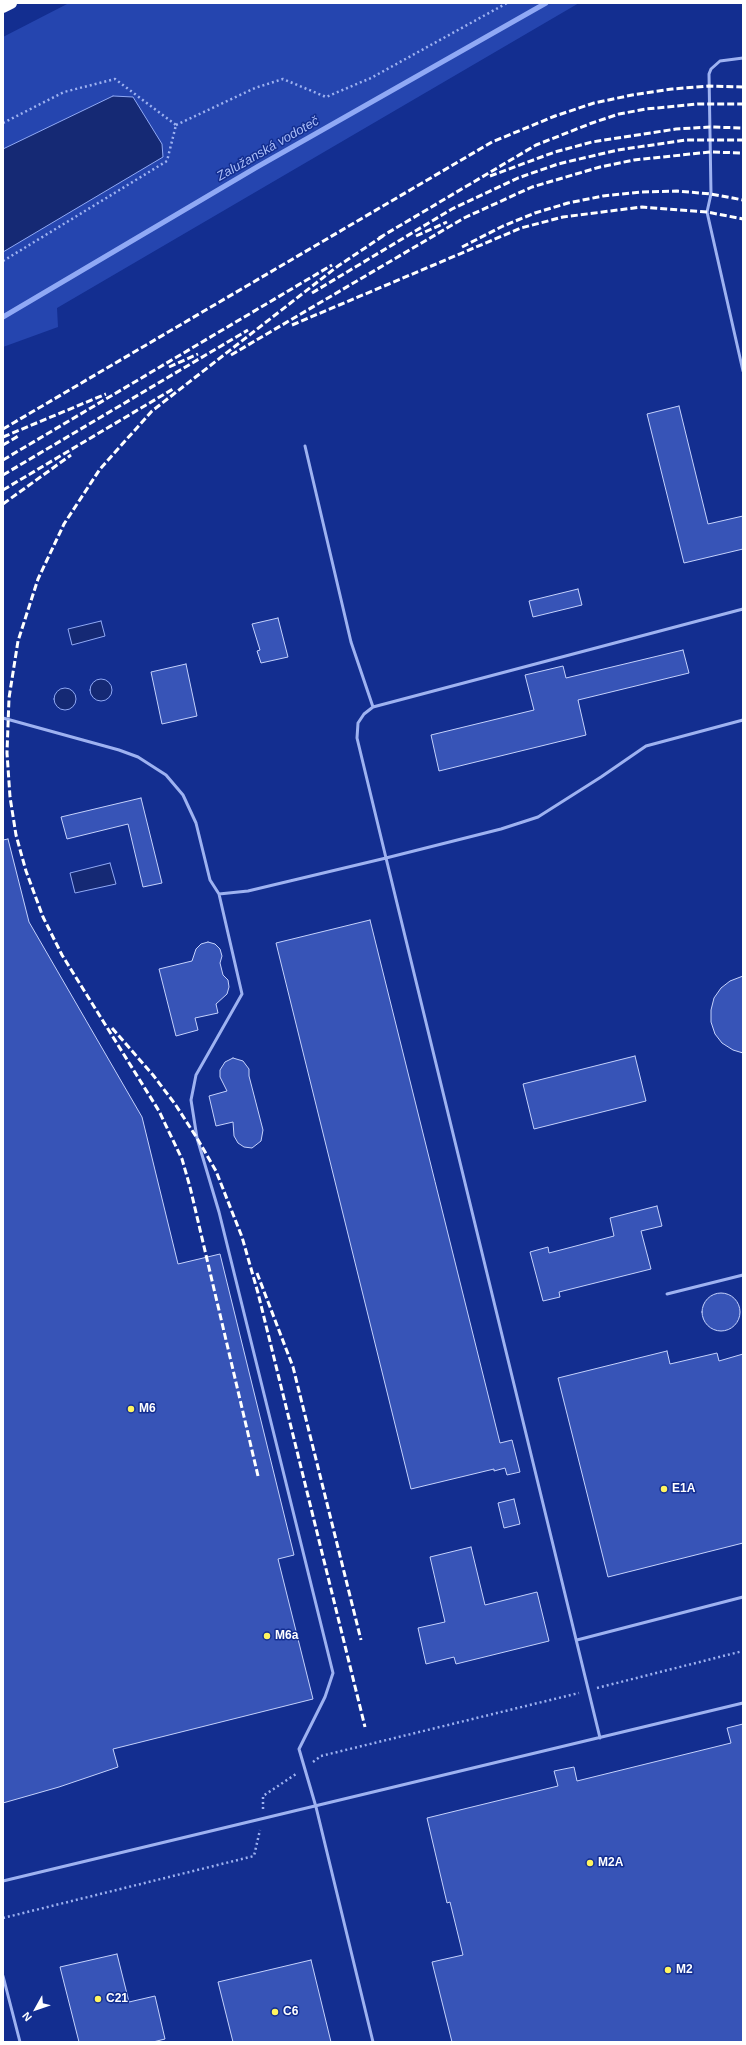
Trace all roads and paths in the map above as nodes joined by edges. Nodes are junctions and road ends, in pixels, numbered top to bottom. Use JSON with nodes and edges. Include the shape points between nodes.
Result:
{"nodes":[{"id":1,"x":11,"y":3,"type":"edge"},
{"id":2,"x":507,"y":3,"type":"edge"},
{"id":3,"x":3,"y":7,"type":"edge"},
{"id":4,"x":743,"y":58,"type":"edge"},
{"id":5,"x":3,"y":123,"type":"edge"},
{"id":6,"x":176,"y":125,"type":"junction"},
{"id":7,"x":3,"y":261,"type":"edge"},
{"id":8,"x":743,"y":371,"type":"edge"},
{"id":9,"x":305,"y":446,"type":"dead end"},
{"id":10,"x":743,"y":609,"type":"edge"},
{"id":11,"x":372,"y":707,"type":"junction"},
{"id":12,"x":3,"y":718,"type":"edge"},
{"id":13,"x":743,"y":720,"type":"edge"},
{"id":14,"x":386,"y":858,"type":"junction"},
{"id":15,"x":219,"y":894,"type":"junction"},
{"id":16,"x":743,"y":1275,"type":"edge"},
{"id":17,"x":667,"y":1294,"type":"dead end"},
{"id":18,"x":743,"y":1597,"type":"edge"},
{"id":19,"x":577,"y":1640,"type":"junction"},
{"id":20,"x":743,"y":1650,"type":"edge"},
{"id":21,"x":589,"y":1690,"type":"junction"},
{"id":22,"x":743,"y":1703,"type":"edge"},
{"id":23,"x":600,"y":1738,"type":"junction"},
{"id":24,"x":304,"y":1768,"type":"junction"},
{"id":25,"x":316,"y":1807,"type":"junction"},
{"id":26,"x":262,"y":1818,"type":"junction"},
{"id":27,"x":3,"y":1881,"type":"edge"},
{"id":28,"x":3,"y":1918,"type":"edge"},
{"id":29,"x":3,"y":1976,"type":"edge"},
{"id":30,"x":20,"y":2042,"type":"edge"},
{"id":31,"x":373,"y":2042,"type":"edge"}],
"edges":[{"from":1,"to":3,"type":"highway"},
{"from":2,"to":6,"type":"path","via":[[371,78],[326,97],[283,79],[255,88]]},
{"from":4,"to":8,"type":"lane","via":[[720,61],[710,69],[711,194],[707,212]]},
{"from":5,"to":6,"type":"path","via":[[64,92],[116,79]]},
{"from":6,"to":7,"type":"path","via":[[167,161]]},
{"from":9,"to":11,"type":"lane","via":[[351,642]]},
{"from":10,"to":11,"type":"lane"},
{"from":11,"to":14,"type":"lane","via":[[358,723],[357,738]]},
{"from":12,"to":15,"type":"lane","via":[[119,750],[138,757],[166,775],[183,795],[196,823],[210,880]]},
{"from":13,"to":14,"type":"lane","via":[[646,746],[538,817]]},
{"from":14,"to":15,"type":"lane","via":[[248,891]]},
{"from":14,"to":19,"type":"lane"},
{"from":15,"to":24,"type":"lane","via":[[242,994],[196,1075],[191,1100],[197,1138],[219,1212],[333,1673],[325,1697],[299,1749]]},
{"from":16,"to":17,"type":"lane"},
{"from":18,"to":19,"type":"lane"},
{"from":19,"to":21,"type":"lane"},
{"from":20,"to":21,"type":"path"},
{"from":21,"to":23,"type":"lane"},
{"from":21,"to":24,"type":"path","via":[[321,1756]]},
{"from":22,"to":23,"type":"lane"},
{"from":23,"to":25,"type":"lane","via":[[457,1770]]},
{"from":24,"to":25,"type":"lane"},
{"from":24,"to":26,"type":"path","via":[[263,1796]]},
{"from":25,"to":26,"type":"lane"},
{"from":25,"to":31,"type":"lane"},
{"from":26,"to":27,"type":"lane"},
{"from":26,"to":28,"type":"path","via":[[254,1856]]},
{"from":29,"to":30,"type":"lane"}]}
